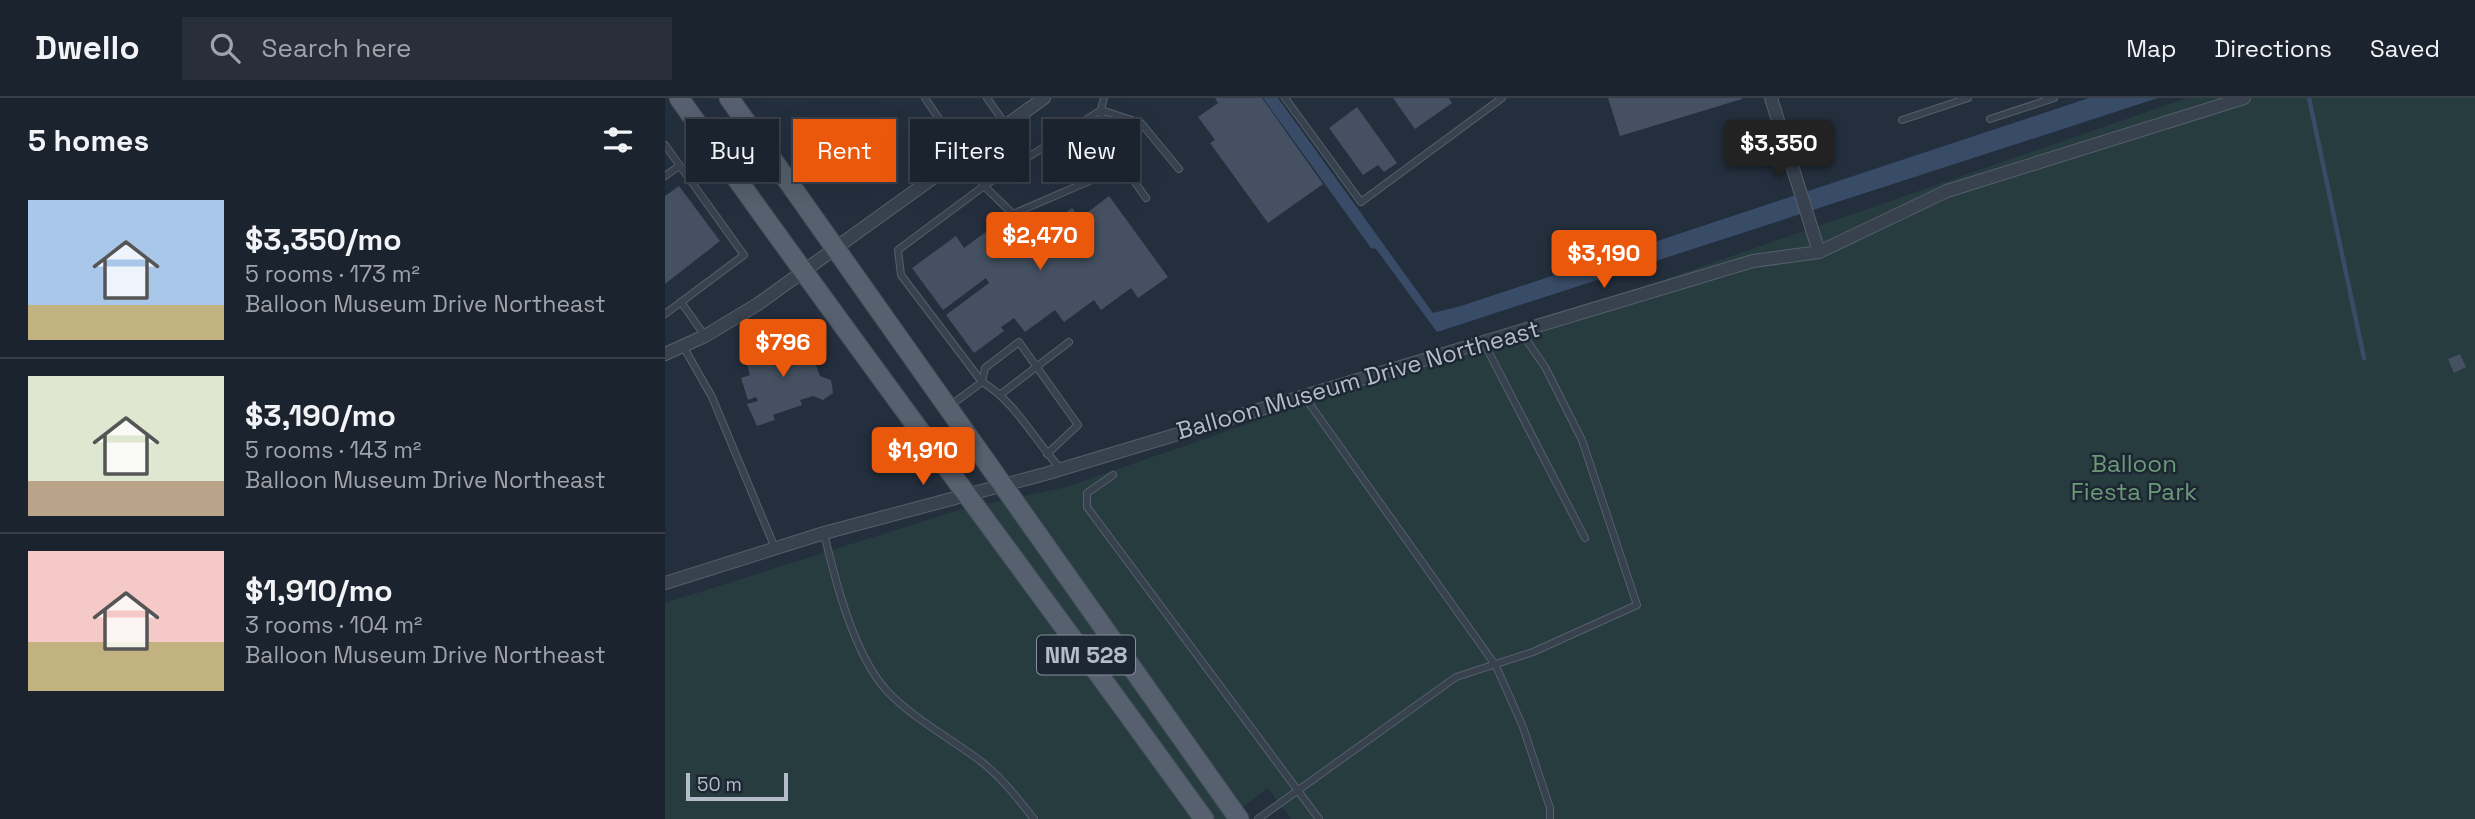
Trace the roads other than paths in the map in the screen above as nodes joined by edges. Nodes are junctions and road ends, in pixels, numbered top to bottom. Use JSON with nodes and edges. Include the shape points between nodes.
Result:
{"nodes":[{"id":1,"x":679,"y":98,"type":"edge"},
{"id":2,"x":729,"y":98,"type":"edge"},
{"id":3,"x":925,"y":98,"type":"edge"},
{"id":4,"x":987,"y":98,"type":"edge"},
{"id":5,"x":1044,"y":98,"type":"edge"},
{"id":6,"x":1104,"y":98,"type":"edge"},
{"id":7,"x":1285,"y":98,"type":"edge"},
{"id":8,"x":1502,"y":98,"type":"edge"},
{"id":9,"x":1771,"y":98,"type":"edge"},
{"id":10,"x":1968,"y":98,"type":"edge"},
{"id":11,"x":2054,"y":98,"type":"edge"},
{"id":12,"x":2245,"y":98,"type":"edge"},
{"id":13,"x":1101,"y":110,"type":"junction"},
{"id":14,"x":940,"y":119,"type":"edge"},
{"id":15,"x":1002,"y":119,"type":"edge"},
{"id":16,"x":1014,"y":119,"type":"edge"},
{"id":17,"x":1102,"y":119,"type":"edge"},
{"id":18,"x":1990,"y":119,"type":"dead end"},
{"id":19,"x":1902,"y":120,"type":"dead end"},
{"id":20,"x":665,"y":145,"type":"edge"},
{"id":21,"x":679,"y":166,"type":"junction"},
{"id":22,"x":1179,"y":169,"type":"dead end"},
{"id":23,"x":665,"y":176,"type":"edge"},
{"id":24,"x":928,"y":182,"type":"edge"},
{"id":25,"x":982,"y":182,"type":"edge"},
{"id":26,"x":1087,"y":182,"type":"edge"},
{"id":27,"x":1135,"y":182,"type":"edge"},
{"id":28,"x":984,"y":186,"type":"junction"},
{"id":29,"x":1146,"y":198,"type":"dead end"},
{"id":30,"x":838,"y":247,"type":"junction"},
{"id":31,"x":1819,"y":252,"type":"junction"},
{"id":32,"x":802,"y":272,"type":"junction"},
{"id":33,"x":681,"y":302,"type":"junction"},
{"id":34,"x":665,"y":314,"type":"edge"},
{"id":35,"x":1521,"y":332,"type":"junction"},
{"id":36,"x":705,"y":336,"type":"junction"},
{"id":37,"x":1069,"y":342,"type":"dead end"},
{"id":38,"x":1484,"y":343,"type":"junction"},
{"id":39,"x":683,"y":346,"type":"junction"},
{"id":40,"x":665,"y":354,"type":"edge"},
{"id":41,"x":1036,"y":366,"type":"junction"},
{"id":42,"x":982,"y":382,"type":"junction"},
{"id":43,"x":1001,"y":394,"type":"junction"},
{"id":44,"x":1304,"y":396,"type":"junction"},
{"id":45,"x":950,"y":406,"type":"junction"},
{"id":46,"x":1047,"y":454,"type":"junction"},
{"id":47,"x":1060,"y":468,"type":"junction"},
{"id":48,"x":1114,"y":475,"type":"dead end"},
{"id":49,"x":1004,"y":483,"type":"junction"},
{"id":50,"x":964,"y":493,"type":"junction"},
{"id":51,"x":824,"y":533,"type":"junction"},
{"id":52,"x":1585,"y":538,"type":"dead end"},
{"id":53,"x":775,"y":548,"type":"junction"},
{"id":54,"x":665,"y":583,"type":"edge"},
{"id":55,"x":1496,"y":666,"type":"junction"},
{"id":56,"x":1296,"y":790,"type":"junction"},
{"id":57,"x":1034,"y":819,"type":"edge"},
{"id":58,"x":1204,"y":819,"type":"edge"},
{"id":59,"x":1238,"y":819,"type":"edge"},
{"id":60,"x":1258,"y":819,"type":"edge"},
{"id":61,"x":1319,"y":819,"type":"edge"},
{"id":62,"x":1550,"y":819,"type":"edge"}],
"edges":[{"from":1,"to":32,"type":"main road","number":"NM 528"},
{"from":2,"to":30,"type":"main road","number":"NM 528"},
{"from":3,"to":14,"type":"lane"},
{"from":4,"to":15,"type":"lane"},
{"from":5,"to":16,"type":"street"},
{"from":6,"to":13,"type":"lane"},
{"from":7,"to":8,"type":"lane","via":[[1361,202]]},
{"from":9,"to":31,"type":"street"},
{"from":10,"to":19,"type":"lane"},
{"from":11,"to":18,"type":"lane"},
{"from":12,"to":31,"type":"street","name":"Balloon Museum Drive Northeast","via":[[1947,191]]},
{"from":13,"to":17,"type":"lane"},
{"from":13,"to":22,"type":"lane","via":[[1142,123]]},
{"from":13,"to":28,"type":"lane"},
{"from":20,"to":21,"type":"lane"},
{"from":21,"to":23,"type":"lane"},
{"from":21,"to":33,"type":"lane","via":[[744,255]]},
{"from":24,"to":30,"type":"street"},
{"from":25,"to":28,"type":"lane"},
{"from":26,"to":28,"type":"lane","via":[[1013,214]]},
{"from":27,"to":29,"type":"lane"},
{"from":28,"to":42,"type":"lane","via":[[898,250],[901,275]]},
{"from":30,"to":32,"type":"street"},
{"from":30,"to":45,"type":"main road","number":"NM 528"},
{"from":31,"to":35,"type":"street","name":"Balloon Museum Drive Northeast","via":[[1753,261]]},
{"from":32,"to":36,"type":"street"},
{"from":32,"to":50,"type":"main road","number":"NM 528"},
{"from":33,"to":34,"type":"lane"},
{"from":33,"to":36,"type":"lane"},
{"from":35,"to":38,"type":"street","name":"Balloon Museum Drive Northeast"},
{"from":35,"to":55,"type":"lane","via":[[1545,367],[1582,440],[1637,605]]},
{"from":36,"to":39,"type":"street"},
{"from":37,"to":41,"type":"lane"},
{"from":38,"to":44,"type":"street","name":"Balloon Museum Drive Northeast"},
{"from":38,"to":52,"type":"lane"},
{"from":39,"to":40,"type":"street"},
{"from":39,"to":53,"type":"lane","via":[[712,397]]},
{"from":41,"to":42,"type":"lane","via":[[1019,342],[985,368]]},
{"from":41,"to":43,"type":"lane"},
{"from":41,"to":46,"type":"lane","via":[[1078,425]]},
{"from":42,"to":43,"type":"lane"},
{"from":42,"to":45,"type":"lane"},
{"from":43,"to":46,"type":"lane"},
{"from":44,"to":47,"type":"street","name":"Balloon Museum Drive Northeast"},
{"from":44,"to":55,"type":"lane"},
{"from":45,"to":49,"type":"main road","number":"NM 528"},
{"from":46,"to":47,"type":"lane"},
{"from":47,"to":49,"type":"street","name":"Balloon Museum Drive Northeast"},
{"from":48,"to":56,"type":"lane","via":[[1087,493],[1087,506]]},
{"from":49,"to":50,"type":"street","name":"Balloon Museum Drive Northeast"},
{"from":49,"to":59,"type":"main road","number":"NM 528"},
{"from":50,"to":51,"type":"street","name":"Balloon Museum Drive Northeast"},
{"from":50,"to":58,"type":"main road","number":"NM 528"},
{"from":51,"to":53,"type":"street","name":"Balloon Museum Drive Northeast"},
{"from":51,"to":57,"type":"lane","via":[[858,645],[871,670],[911,711],[985,764]]},
{"from":53,"to":54,"type":"street","name":"Balloon Museum Drive Northeast"},
{"from":55,"to":56,"type":"lane","via":[[1456,677]]},
{"from":55,"to":62,"type":"lane","via":[[1523,727]]},
{"from":56,"to":60,"type":"lane"},
{"from":56,"to":61,"type":"lane"}]}
